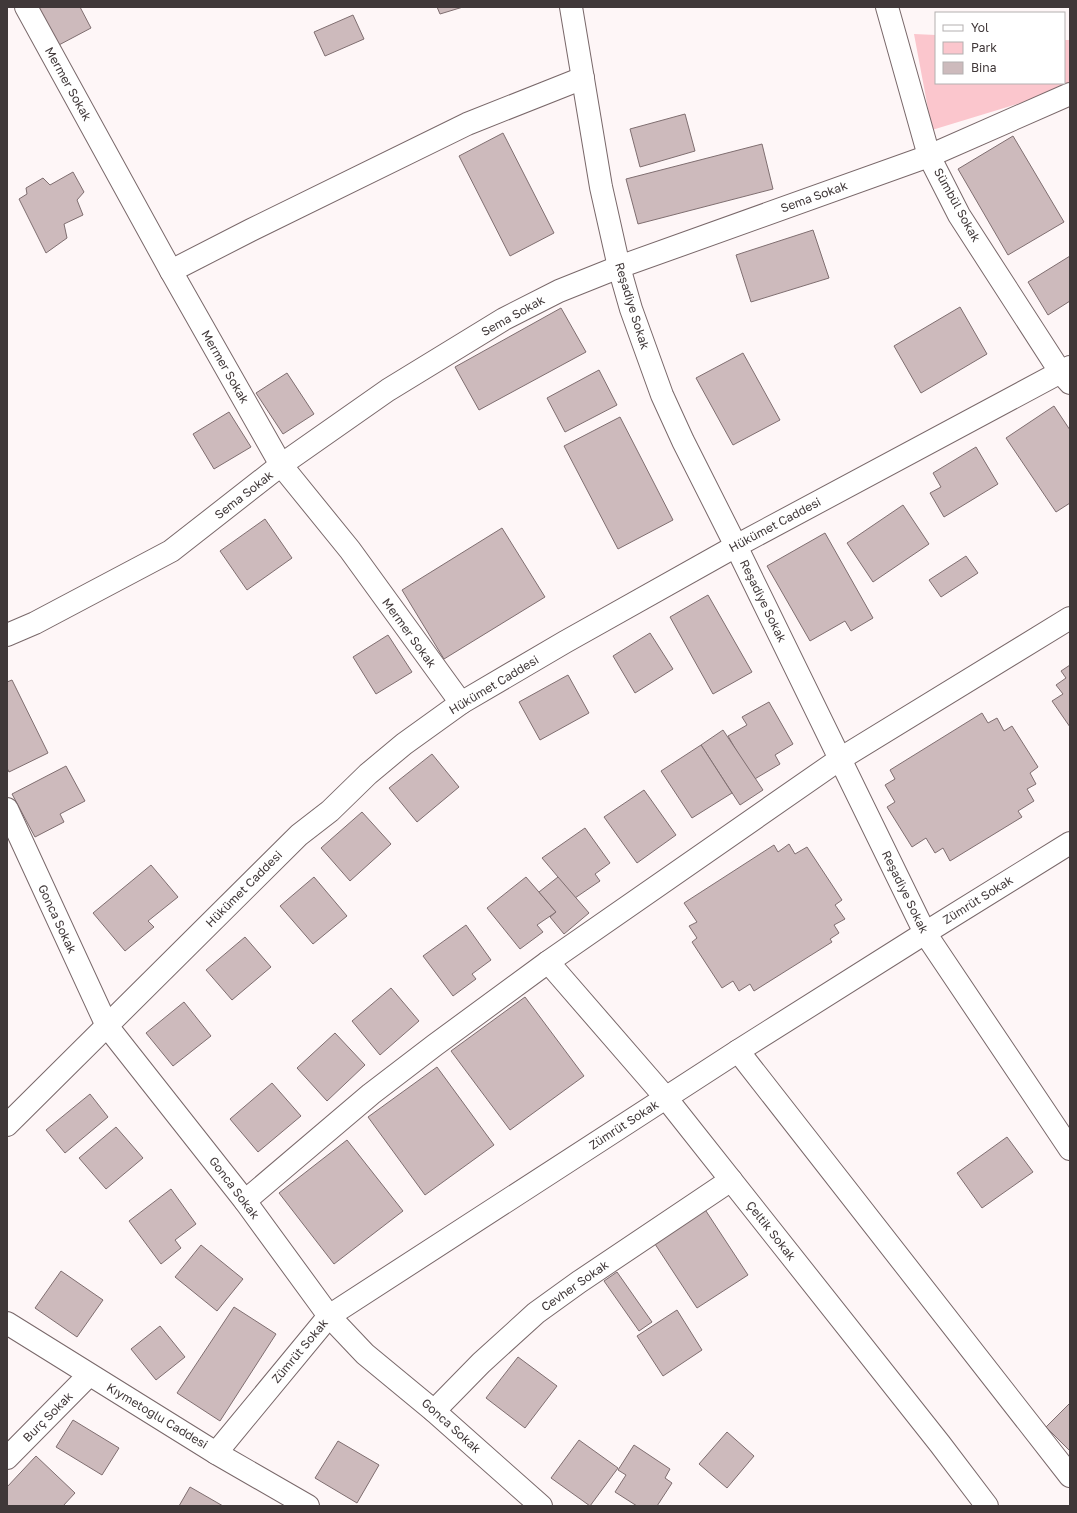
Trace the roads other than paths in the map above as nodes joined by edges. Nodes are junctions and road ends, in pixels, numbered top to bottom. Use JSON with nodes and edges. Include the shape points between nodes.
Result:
{"nodes":[{"id":1,"x":26,"y":7,"type":"edge"},
{"id":2,"x":571,"y":7,"type":"edge"},
{"id":3,"x":886,"y":7,"type":"edge"},
{"id":4,"x":583,"y":78,"type":"junction"},
{"id":5,"x":1070,"y":94,"type":"edge"},
{"id":6,"x":929,"y":156,"type":"junction"},
{"id":7,"x":620,"y":267,"type":"junction"},
{"id":8,"x":170,"y":272,"type":"junction"},
{"id":9,"x":1067,"y":374,"type":"edge"},
{"id":10,"x":281,"y":465,"type":"junction"},
{"id":11,"x":736,"y":546,"type":"junction"},
{"id":12,"x":1070,"y":618,"type":"edge"},
{"id":13,"x":7,"y":635,"type":"edge"},
{"id":14,"x":461,"y":704,"type":"junction"},
{"id":15,"x":840,"y":759,"type":"junction"},
{"id":16,"x":7,"y":809,"type":"edge"},
{"id":17,"x":1070,"y":843,"type":"edge"},
{"id":18,"x":924,"y":933,"type":"junction"},
{"id":19,"x":548,"y":962,"type":"junction"},
{"id":20,"x":107,"y":1026,"type":"junction"},
{"id":21,"x":738,"y":1051,"type":"junction"},
{"id":22,"x":666,"y":1098,"type":"junction"},
{"id":23,"x":7,"y":1125,"type":"edge"},
{"id":24,"x":1070,"y":1149,"type":"edge"},
{"id":25,"x":731,"y":1180,"type":"junction"},
{"id":26,"x":245,"y":1201,"type":"junction"},
{"id":27,"x":329,"y":1316,"type":"junction"},
{"id":28,"x":7,"y":1323,"type":"edge"},
{"id":29,"x":89,"y":1375,"type":"junction"},
{"id":30,"x":434,"y":1410,"type":"junction"},
{"id":31,"x":216,"y":1453,"type":"junction"},
{"id":32,"x":7,"y":1458,"type":"edge"},
{"id":33,"x":1070,"y":1476,"type":"edge"},
{"id":34,"x":308,"y":1506,"type":"edge"},
{"id":35,"x":542,"y":1506,"type":"edge"},
{"id":36,"x":987,"y":1506,"type":"edge"}],
"edges":[{"from":1,"to":8,"type":"street","name":"Mermer Sokak"},
{"from":2,"to":4,"type":"street","name":"Reşadiye Sokak"},
{"from":3,"to":6,"type":"street","name":"Sümbül Sokak"},
{"from":4,"to":7,"type":"street","name":"Reşadiye Sokak","via":[[601,187]]},
{"from":4,"to":8,"type":"street","via":[[467,124]]},
{"from":5,"to":6,"type":"street","name":"Sema Sokak"},
{"from":6,"to":7,"type":"street","name":"Sema Sokak"},
{"from":6,"to":9,"type":"street","name":"Sümbül Sokak","via":[[959,215]]},
{"from":7,"to":10,"type":"street","name":"Sema Sokak","via":[[559,291],[504,319],[388,390]]},
{"from":7,"to":11,"type":"street","name":"Reşadiye Sokak","via":[[631,309],[662,395]]},
{"from":8,"to":10,"type":"street","name":"Mermer Sokak"},
{"from":9,"to":11,"type":"street","name":"Hükümet Caddesi"},
{"from":10,"to":13,"type":"street","name":"Sema Sokak","via":[[171,551]]},
{"from":10,"to":14,"type":"street","name":"Mermer Sokak","via":[[350,550]]},
{"from":11,"to":14,"type":"street","name":"Hükümet Caddesi"},
{"from":11,"to":15,"type":"street","name":"Reşadiye Sokak"},
{"from":12,"to":15,"type":"street"},
{"from":14,"to":20,"type":"street","name":"Hükümet Caddesi","via":[[404,744],[330,811],[299,835]]},
{"from":15,"to":18,"type":"street","name":"Reşadiye Sokak"},
{"from":15,"to":19,"type":"street"},
{"from":16,"to":20,"type":"street","name":"Gonca Sokak"},
{"from":17,"to":18,"type":"street","name":"Zümrüt Sokak"},
{"from":18,"to":21,"type":"street","name":"Zümrüt Sokak"},
{"from":18,"to":24,"type":"street","name":"Reşadiye Sokak"},
{"from":19,"to":22,"type":"street","name":"Çeltik Sokak"},
{"from":19,"to":26,"type":"street","via":[[371,1094]]},
{"from":20,"to":23,"type":"street","name":"Hükümet Caddesi"},
{"from":20,"to":26,"type":"street","name":"Gonca Sokak"},
{"from":21,"to":22,"type":"street","name":"Zümrüt Sokak"},
{"from":21,"to":33,"type":"street"},
{"from":22,"to":25,"type":"street","name":"Çeltik Sokak"},
{"from":22,"to":27,"type":"street","name":"Zümrüt Sokak"},
{"from":25,"to":30,"type":"street","name":"Cevher Sokak","via":[[536,1313]]},
{"from":25,"to":36,"type":"street","name":"Çeltik Sokak"},
{"from":26,"to":27,"type":"street","name":"Gonca Sokak"},
{"from":27,"to":30,"type":"street","name":"Gonca Sokak","via":[[365,1354]]},
{"from":27,"to":31,"type":"street","name":"Zümrüt Sokak"},
{"from":28,"to":29,"type":"street","name":"Kıymetoğlu Caddesi"},
{"from":29,"to":31,"type":"street","name":"Kıymetoğlu Caddesi"},
{"from":29,"to":32,"type":"street","name":"Burç Sokak"},
{"from":30,"to":35,"type":"street","name":"Gonca Sokak"},
{"from":31,"to":34,"type":"street","name":"Kıymetoğlu Caddesi"}]}
